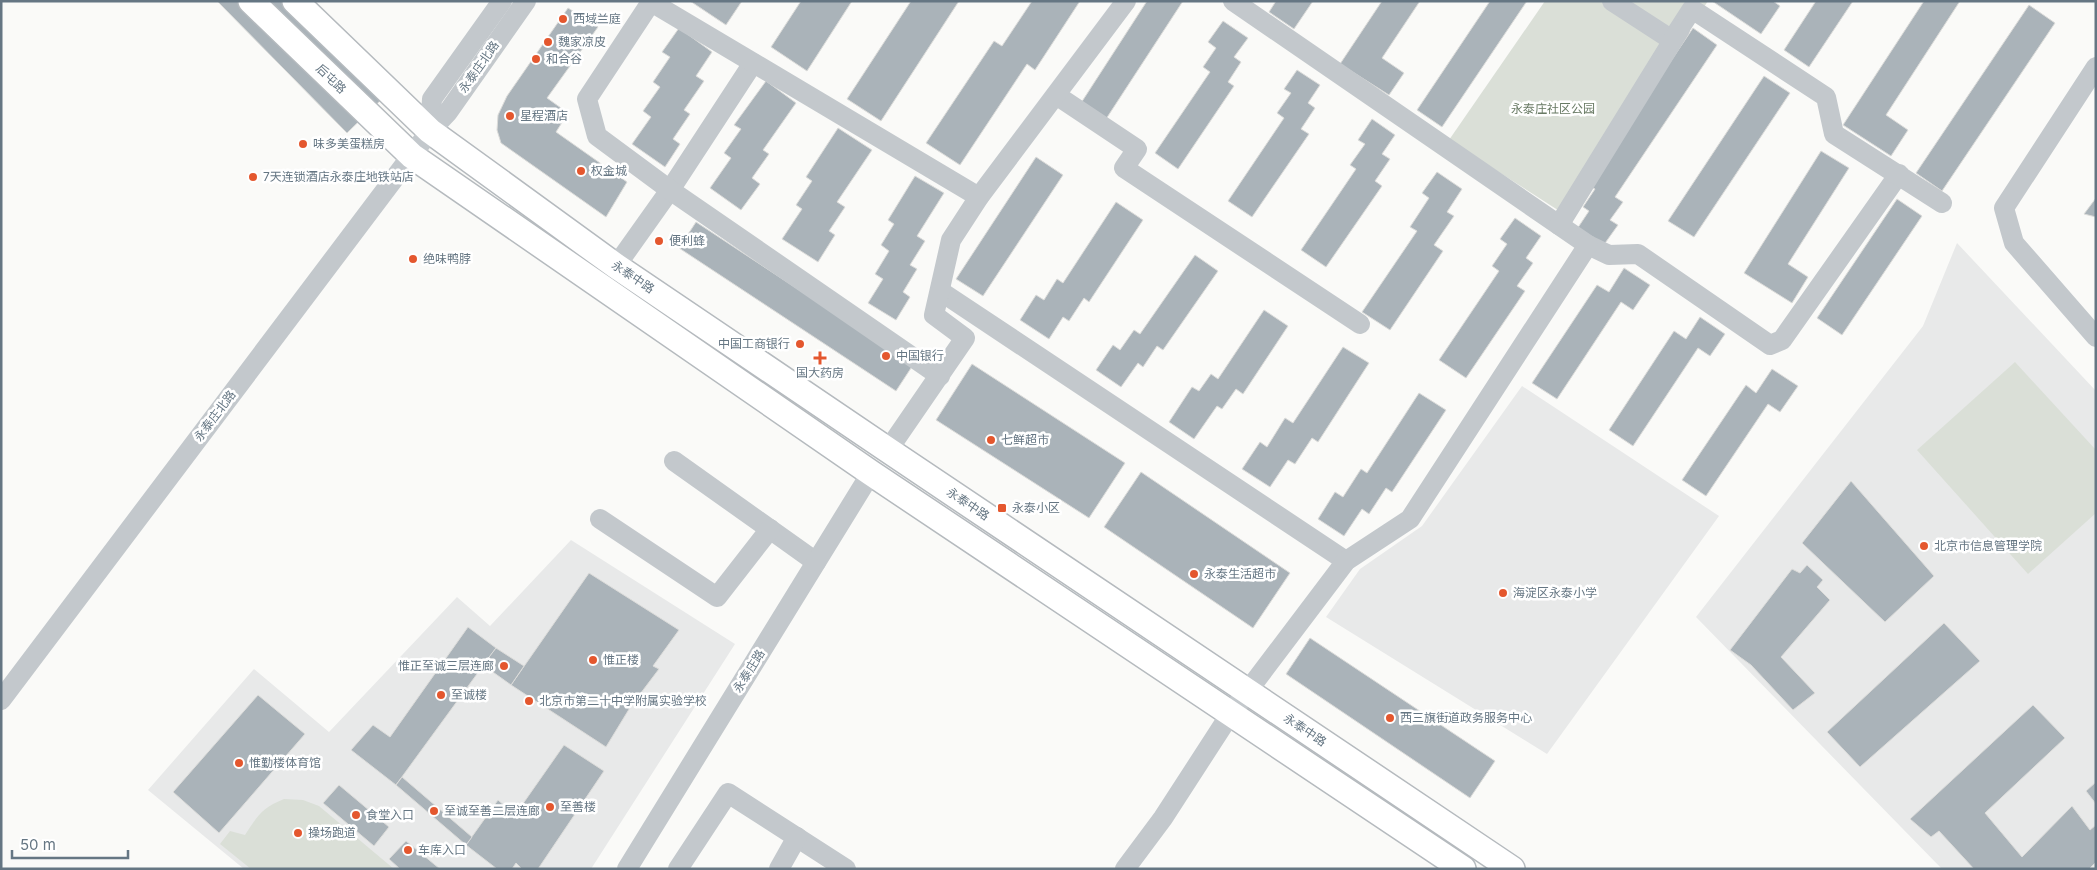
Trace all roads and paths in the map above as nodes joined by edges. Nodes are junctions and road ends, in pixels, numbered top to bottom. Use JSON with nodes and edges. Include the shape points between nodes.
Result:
{"nodes":[{"id":1,"x":251,"y":1,"type":"edge"},
{"id":2,"x":295,"y":1,"type":"edge"},
{"id":3,"x":502,"y":1,"type":"edge"},
{"id":4,"x":526,"y":1,"type":"edge"},
{"id":5,"x":1126,"y":1,"type":"edge"},
{"id":6,"x":1233,"y":1,"type":"edge"},
{"id":7,"x":1612,"y":1,"type":"edge"},
{"id":8,"x":1694,"y":5,"type":"edge"},
{"id":9,"x":753,"y":63,"type":"junction"},
{"id":10,"x":2096,"y":66,"type":"edge"},
{"id":11,"x":1056,"y":95,"type":"junction"},
{"id":12,"x":430,"y":131,"type":"junction"},
{"id":13,"x":412,"y":156,"type":"junction"},
{"id":14,"x":1898,"y":174,"type":"junction"},
{"id":15,"x":670,"y":190,"type":"junction"},
{"id":16,"x":979,"y":198,"type":"junction"},
{"id":17,"x":1942,"y":203,"type":"dead end"},
{"id":18,"x":1559,"y":225,"type":"junction"},
{"id":19,"x":1588,"y":245,"type":"junction"},
{"id":20,"x":616,"y":266,"type":"junction"},
{"id":21,"x":940,"y":291,"type":"junction"},
{"id":22,"x":1360,"y":324,"type":"dead end"},
{"id":23,"x":2096,"y":337,"type":"edge"},
{"id":24,"x":940,"y":376,"type":"junction"},
{"id":25,"x":888,"y":450,"type":"junction"},
{"id":26,"x":674,"y":461,"type":"dead end"},
{"id":27,"x":871,"y":473,"type":"junction"},
{"id":28,"x":600,"y":519,"type":"dead end"},
{"id":29,"x":770,"y":529,"type":"junction"},
{"id":30,"x":1346,"y":561,"type":"junction"},
{"id":31,"x":816,"y":562,"type":"junction"},
{"id":32,"x":1249,"y":692,"type":"junction"},
{"id":33,"x":1,"y":700,"type":"edge"},
{"id":34,"x":1231,"y":713,"type":"junction"},
{"id":35,"x":797,"y":837,"type":"junction"},
{"id":36,"x":627,"y":869,"type":"edge"},
{"id":37,"x":678,"y":869,"type":"edge"},
{"id":38,"x":779,"y":869,"type":"edge"},
{"id":39,"x":846,"y":869,"type":"edge"},
{"id":40,"x":1126,"y":869,"type":"edge"},
{"id":41,"x":1463,"y":869,"type":"edge"},
{"id":42,"x":1512,"y":869,"type":"edge"}],
"edges":[{"from":1,"to":13,"type":"main road","name":"后屯路"},
{"from":2,"to":12,"type":"main road"},
{"from":3,"to":12,"type":"street","name":"永泰庄北路","via":[[432,99]]},
{"from":4,"to":12,"type":"street","name":"永泰庄北路","via":[[448,112]]},
{"from":5,"to":11,"type":"street"},
{"from":6,"to":18,"type":"street"},
{"from":7,"to":8,"type":"street","via":[[1672,40]]},
{"from":8,"to":14,"type":"street","via":[[1826,98],[1834,134]]},
{"from":8,"to":18,"type":"street"},
{"from":9,"to":15,"type":"street"},
{"from":9,"to":15,"type":"street","via":[[651,2],[592,91],[587,99],[597,136]]},
{"from":9,"to":16,"type":"street"},
{"from":10,"to":23,"type":"street","via":[[2004,208],[2014,243]]},
{"from":11,"to":16,"type":"street"},
{"from":11,"to":22,"type":"street","via":[[1137,149],[1124,168]]},
{"from":12,"to":13,"type":"street","name":"永泰庄北路"},
{"from":12,"to":20,"type":"main road","name":"永泰中路"},
{"from":13,"to":27,"type":"main road","name":"永泰中路"},
{"from":13,"to":33,"type":"street","name":"永泰庄北路"},
{"from":14,"to":17,"type":"street"},
{"from":14,"to":19,"type":"street","via":[[1782,340],[1770,345],[1638,254],[1609,255]]},
{"from":15,"to":20,"type":"street"},
{"from":15,"to":24,"type":"street"},
{"from":16,"to":21,"type":"street","via":[[951,240]]},
{"from":18,"to":19,"type":"street"},
{"from":19,"to":30,"type":"street","via":[[1410,519]]},
{"from":20,"to":25,"type":"main road","name":"永泰中路"},
{"from":21,"to":24,"type":"street","via":[[934,315],[965,338]]},
{"from":21,"to":30,"type":"street"},
{"from":24,"to":25,"type":"street"},
{"from":25,"to":32,"type":"main road","name":"永泰中路"},
{"from":26,"to":29,"type":"street"},
{"from":27,"to":31,"type":"street","name":"永泰庄路"},
{"from":27,"to":34,"type":"main road","name":"永泰中路"},
{"from":28,"to":29,"type":"street","via":[[717,597]]},
{"from":29,"to":31,"type":"street"},
{"from":30,"to":32,"type":"street"},
{"from":31,"to":36,"type":"street","name":"永泰庄路"},
{"from":32,"to":34,"type":"street"},
{"from":32,"to":42,"type":"main road","name":"永泰中路"},
{"from":34,"to":40,"type":"street"},
{"from":34,"to":41,"type":"main road","name":"永泰中路"},
{"from":35,"to":37,"type":"street","via":[[728,793]]},
{"from":35,"to":38,"type":"street"},
{"from":35,"to":39,"type":"street"}]}
